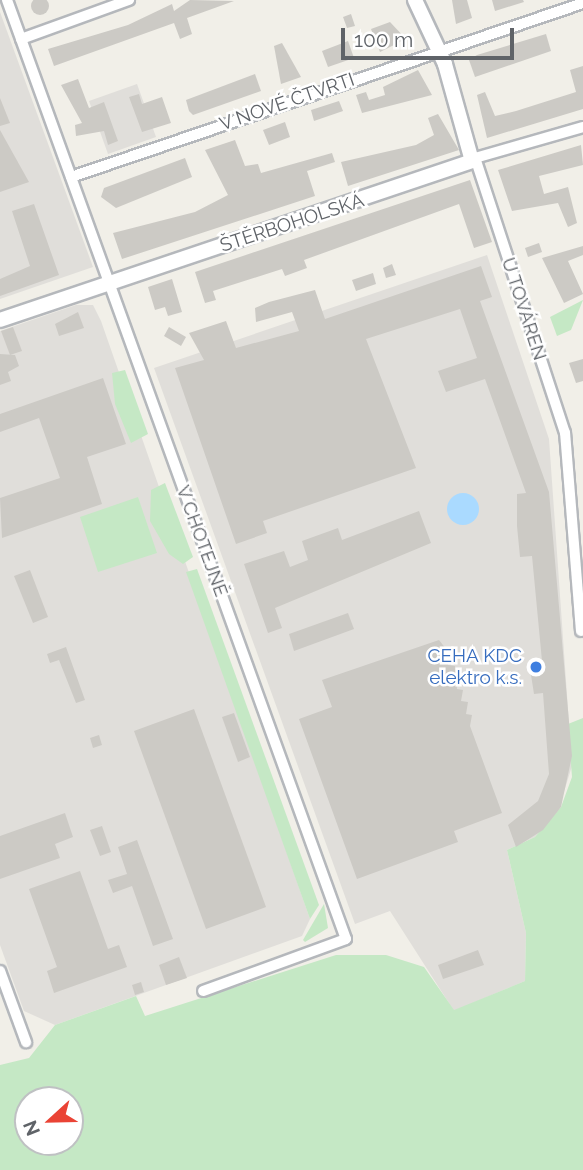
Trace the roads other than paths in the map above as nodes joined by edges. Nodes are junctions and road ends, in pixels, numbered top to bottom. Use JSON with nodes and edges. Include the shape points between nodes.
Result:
{"nodes":[{"id":1,"x":7,"y":0,"type":"edge"},
{"id":2,"x":129,"y":0,"type":"edge"},
{"id":3,"x":415,"y":0,"type":"edge"},
{"id":4,"x":583,"y":3,"type":"edge"},
{"id":5,"x":21,"y":39,"type":"junction"},
{"id":6,"x":438,"y":50,"type":"junction"},
{"id":7,"x":583,"y":127,"type":"edge"},
{"id":8,"x":474,"y":158,"type":"junction"},
{"id":9,"x":71,"y":177,"type":"junction"},
{"id":10,"x":109,"y":283,"type":"junction"},
{"id":11,"x":0,"y":320,"type":"edge"},
{"id":12,"x":581,"y":631,"type":"dead end"},
{"id":13,"x":0,"y":971,"type":"edge"},
{"id":14,"x":203,"y":991,"type":"dead end"},
{"id":15,"x":26,"y":1042,"type":"dead end"}],
"edges":[{"from":1,"to":5,"type":"street","name":"V CHOTEJNĚ"},
{"from":2,"to":5,"type":"street"},
{"from":3,"to":6,"type":"street","name":"U TOVÁREN"},
{"from":4,"to":6,"type":"street","name":"V NOVÉ ČTVRTI"},
{"from":5,"to":9,"type":"street","name":"V CHOTEJNĚ"},
{"from":6,"to":8,"type":"street","name":"U TOVÁREN"},
{"from":6,"to":9,"type":"street","name":"V NOVÉ ČTVRTI"},
{"from":7,"to":8,"type":"street","name":"ŠTĚRBOHOLSKÁ"},
{"from":8,"to":10,"type":"street","name":"ŠTĚRBOHOLSKÁ"},
{"from":8,"to":12,"type":"street","name":"U TOVÁREN","via":[[565,433]]},
{"from":9,"to":10,"type":"street","name":"V CHOTEJNĚ"},
{"from":10,"to":11,"type":"street","name":"ŠTĚRBOHOLSKÁ"},
{"from":10,"to":14,"type":"street","name":"V CHOTEJNĚ","via":[[346,939]]},
{"from":13,"to":15,"type":"street"}]}
